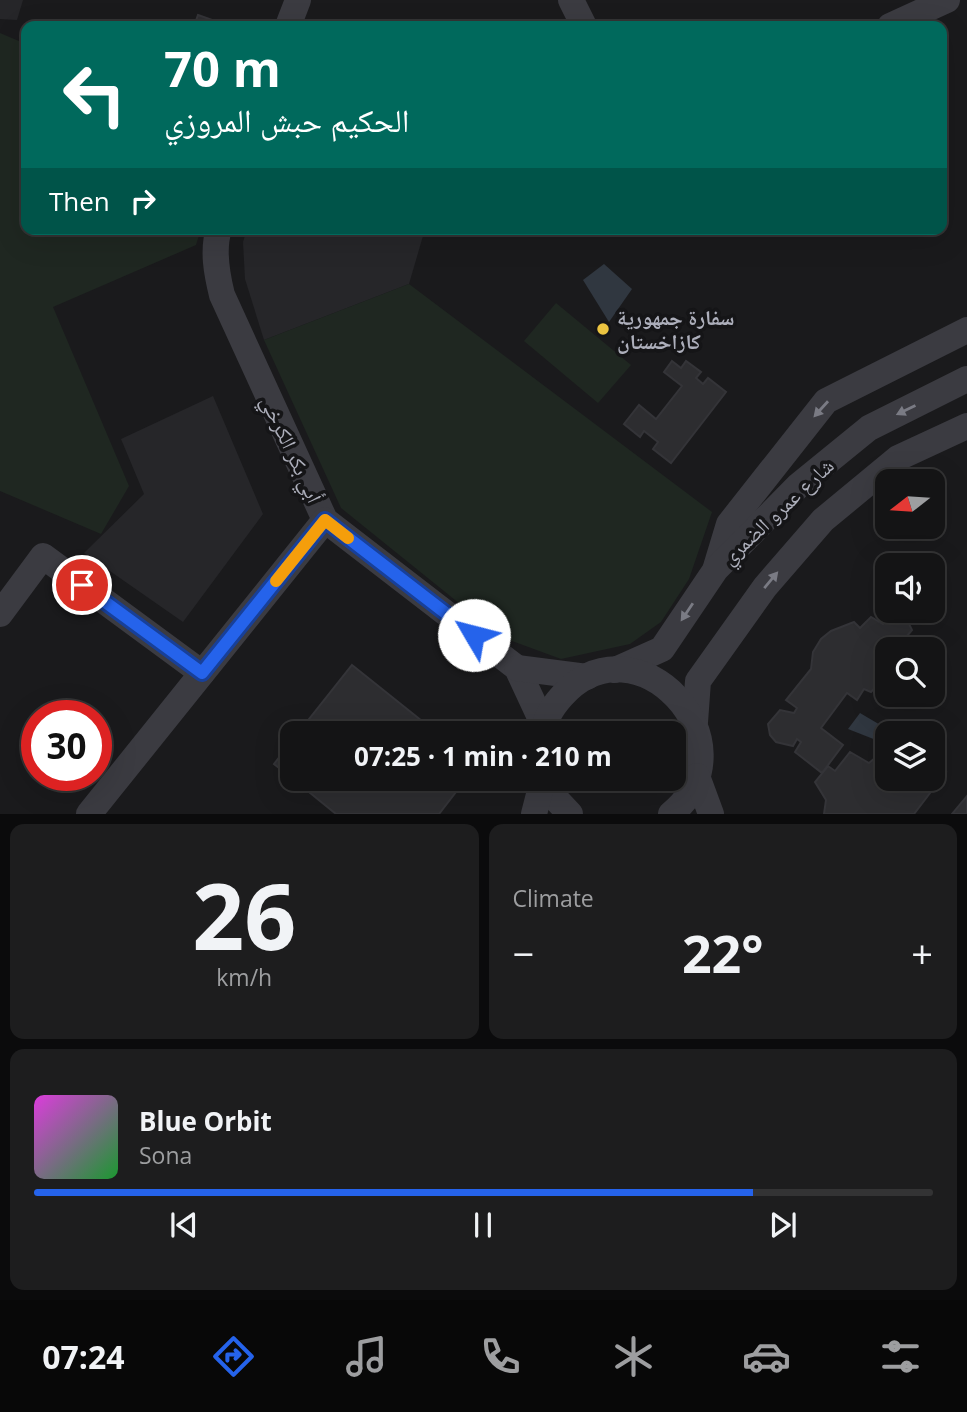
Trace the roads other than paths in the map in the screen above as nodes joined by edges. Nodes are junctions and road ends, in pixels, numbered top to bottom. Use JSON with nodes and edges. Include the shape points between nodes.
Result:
{"nodes":[{"id":1,"x":298,"y":0,"type":"edge"},
{"id":2,"x":571,"y":0,"type":"edge"},
{"id":3,"x":947,"y":0,"type":"edge"},
{"id":4,"x":290,"y":21,"type":"edge"},
{"id":5,"x":582,"y":21,"type":"edge"},
{"id":6,"x":902,"y":21,"type":"edge"},
{"id":7,"x":217,"y":235,"type":"edge"},
{"id":8,"x":967,"y":330,"type":"edge"},
{"id":9,"x":967,"y":379,"type":"edge"},
{"id":10,"x":967,"y":426,"type":"edge"},
{"id":11,"x":325,"y":520,"type":"junction"},
{"id":12,"x":716,"y":569,"type":"junction"},
{"id":13,"x":0,"y":614,"type":"edge"},
{"id":14,"x":517,"y":668,"type":"junction"},
{"id":15,"x":615,"y":670,"type":"junction"},
{"id":16,"x":202,"y":673,"type":"junction"},
{"id":17,"x":587,"y":677,"type":"junction"},
{"id":18,"x":540,"y":721,"type":"edge"},
{"id":19,"x":547,"y":721,"type":"edge"},
{"id":20,"x":695,"y":722,"type":"junction"},
{"id":21,"x":697,"y":776,"type":"junction"},
{"id":22,"x":541,"y":791,"type":"edge"},
{"id":23,"x":551,"y":791,"type":"edge"},
{"id":24,"x":89,"y":814,"type":"edge"},
{"id":25,"x":534,"y":814,"type":"edge"},
{"id":26,"x":570,"y":814,"type":"edge"},
{"id":27,"x":671,"y":814,"type":"edge"},
{"id":28,"x":711,"y":814,"type":"edge"}],
"edges":[{"from":1,"to":4,"type":"street"},
{"from":2,"to":5,"type":"street"},
{"from":3,"to":6,"type":"street"},
{"from":7,"to":11,"type":"street","name":"أبي بكر الكرخي","via":[[222,295]]},
{"from":8,"to":12,"type":"street","one_way":true,"via":[[826,401],[729,524]]},
{"from":9,"to":12,"type":"street","name":"شارع عمرو الضمري","one_way":true,"via":[[869,428],[799,485]]},
{"from":20,"to":10,"type":"street","name":"شارع عمرو الضمري","one_way":true,"via":[[698,681],[765,587],[823,520],[898,458]]},
{"from":11,"to":14,"type":"street","name":"أبي بكر الكرخي"},
{"from":11,"to":16,"type":"street"},
{"from":12,"to":15,"type":"street","name":"شارع عمرو الضمري","one_way":true,"via":[[662,649]]},
{"from":13,"to":16,"type":"street","via":[[43,556]]},
{"from":14,"to":17,"type":"street"},
{"from":14,"to":18,"type":"street"},
{"from":15,"to":17,"type":"street","name":"شارع عمرو الضمري"},
{"from":15,"to":20,"type":"street","via":[[640,673],[664,683],[683,700]]},
{"from":16,"to":24,"type":"street"},
{"from":17,"to":19,"type":"street","via":[[568,689]]},
{"from":20,"to":21,"type":"street","name":"شارع عمرو الضمري","via":[[700,762]]},
{"from":21,"to":27,"type":"street","via":[[688,796]]},
{"from":21,"to":28,"type":"street"},
{"from":22,"to":25,"type":"street"},
{"from":23,"to":26,"type":"street"}]}
